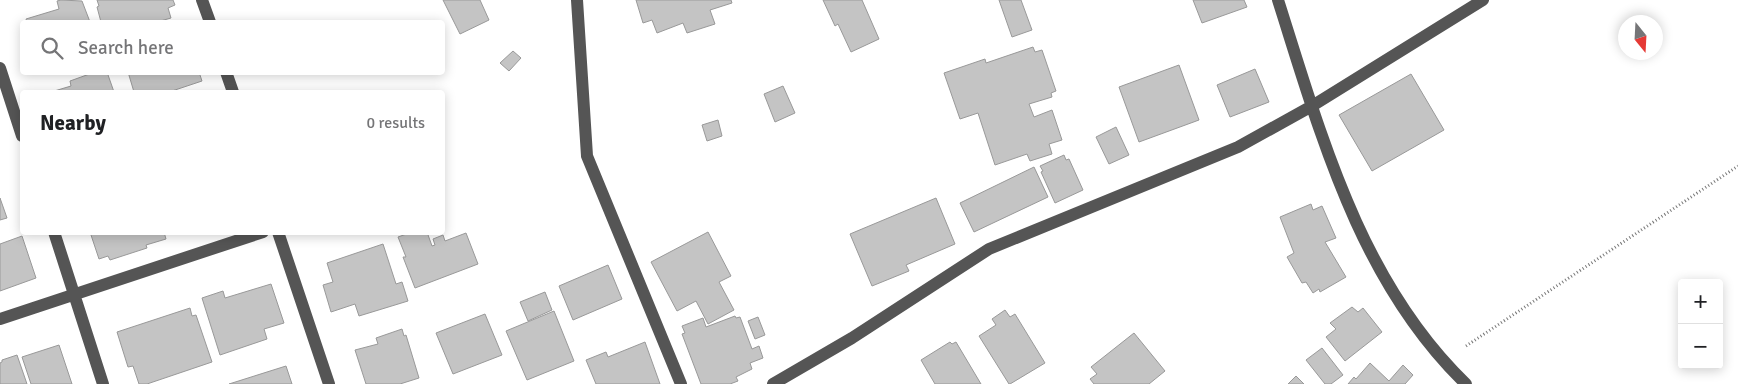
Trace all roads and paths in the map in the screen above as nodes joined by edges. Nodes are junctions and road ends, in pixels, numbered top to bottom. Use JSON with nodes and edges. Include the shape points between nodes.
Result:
{"nodes":[{"id":1,"x":202,"y":0,"type":"edge"},
{"id":2,"x":576,"y":0,"type":"edge"},
{"id":3,"x":1278,"y":0,"type":"edge"},
{"id":4,"x":1483,"y":0,"type":"edge"},
{"id":5,"x":209,"y":20,"type":"edge"},
{"id":6,"x":0,"y":68,"type":"edge"},
{"id":7,"x":227,"y":75,"type":"edge"},
{"id":8,"x":231,"y":90,"type":"edge"},
{"id":9,"x":1312,"y":106,"type":"junction"},
{"id":10,"x":20,"y":130,"type":"edge"},
{"id":11,"x":1738,"y":166,"type":"edge"},
{"id":12,"x":55,"y":235,"type":"edge"},
{"id":13,"x":255,"y":235,"type":"edge"},
{"id":14,"x":279,"y":235,"type":"edge"},
{"id":15,"x":74,"y":295,"type":"junction"},
{"id":16,"x":0,"y":319,"type":"edge"},
{"id":17,"x":1442,"y":362,"type":"junction"},
{"id":18,"x":103,"y":384,"type":"edge"},
{"id":19,"x":329,"y":384,"type":"edge"},
{"id":20,"x":681,"y":384,"type":"edge"},
{"id":21,"x":773,"y":384,"type":"edge"},
{"id":22,"x":1466,"y":384,"type":"edge"}],
"edges":[{"from":1,"to":5,"type":"street"},
{"from":2,"to":20,"type":"street","via":[[587,156]]},
{"from":3,"to":9,"type":"street"},
{"from":4,"to":9,"type":"street"},
{"from":6,"to":10,"type":"street"},
{"from":7,"to":8,"type":"street"},
{"from":9,"to":17,"type":"street","via":[[1340,187],[1369,251],[1407,314]]},
{"from":9,"to":21,"type":"street","via":[[1238,147],[990,249],[852,338]]},
{"from":11,"to":17,"type":"path"},
{"from":12,"to":15,"type":"street"},
{"from":13,"to":15,"type":"street"},
{"from":14,"to":19,"type":"street"},
{"from":15,"to":16,"type":"street"},
{"from":15,"to":18,"type":"street"},
{"from":17,"to":22,"type":"street"}]}
